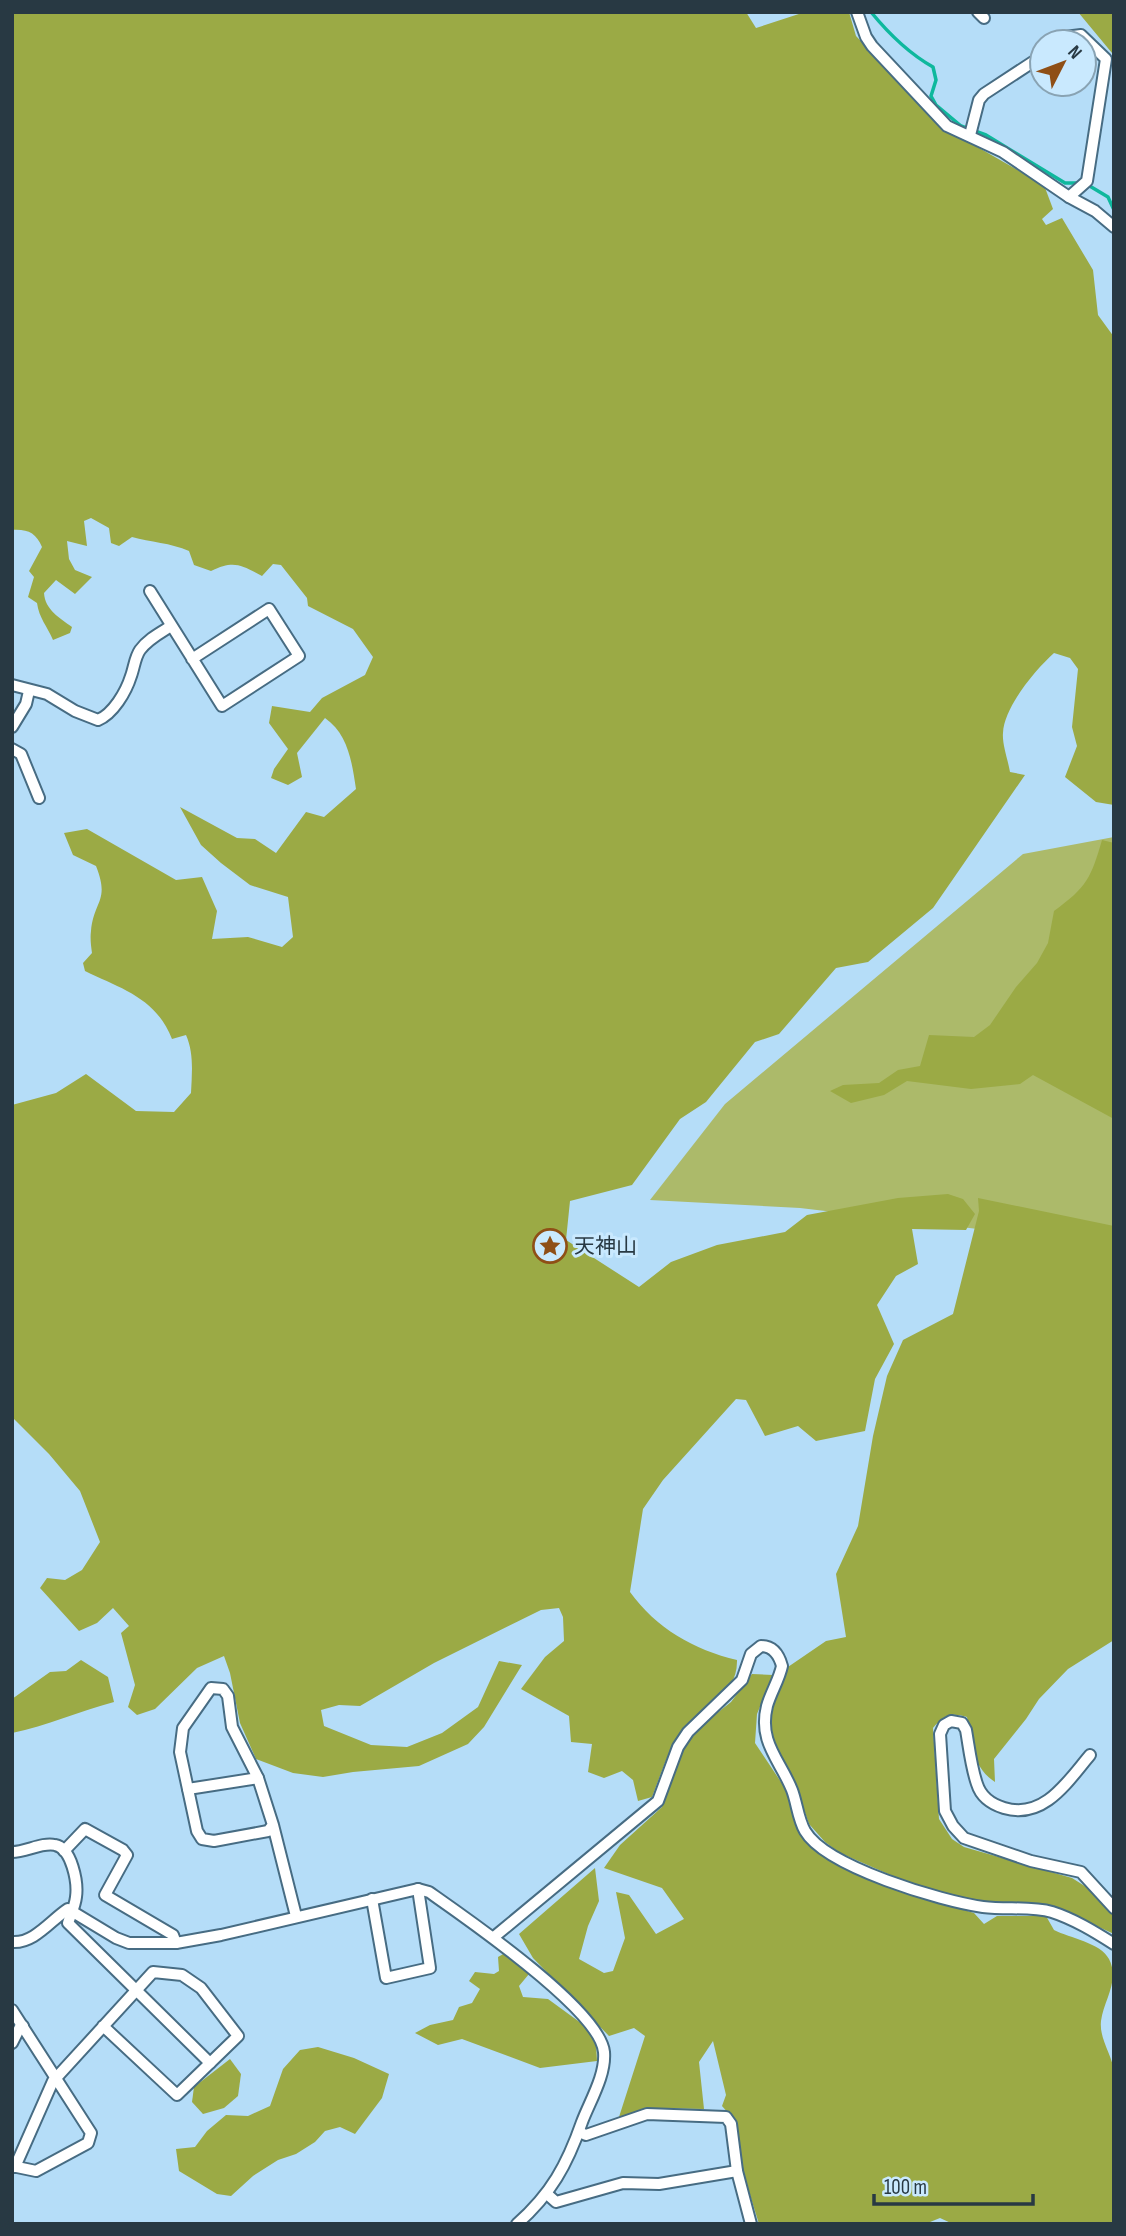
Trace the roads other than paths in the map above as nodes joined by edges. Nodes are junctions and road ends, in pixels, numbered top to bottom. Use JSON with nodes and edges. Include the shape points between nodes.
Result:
{"nodes":[{"id":1,"x":857,"y":12,"type":"edge"},
{"id":2,"x":1098,"y":52,"type":"edge"},
{"id":3,"x":1028,"y":65,"type":"edge"},
{"id":4,"x":970,"y":135,"type":"junction"},
{"id":5,"x":1069,"y":197,"type":"junction"},
{"id":6,"x":1114,"y":228,"type":"edge"},
{"id":7,"x":150,"y":591,"type":"dead end"},
{"id":8,"x":171,"y":626,"type":"junction"},
{"id":9,"x":192,"y":659,"type":"junction"},
{"id":10,"x":12,"y":685,"type":"edge"},
{"id":11,"x":29,"y":691,"type":"junction"},
{"id":12,"x":12,"y":727,"type":"edge"},
{"id":13,"x":12,"y":750,"type":"edge"},
{"id":14,"x":39,"y":798,"type":"dead end"},
{"id":15,"x":1090,"y":1755,"type":"dead end"},
{"id":16,"x":258,"y":1778,"type":"junction"},
{"id":17,"x":188,"y":1790,"type":"junction"},
{"id":18,"x":274,"y":1825,"type":"junction"},
{"id":19,"x":64,"y":1851,"type":"junction"},
{"id":20,"x":12,"y":1852,"type":"edge"},
{"id":21,"x":418,"y":1889,"type":"junction"},
{"id":22,"x":372,"y":1899,"type":"junction"},
{"id":23,"x":1114,"y":1908,"type":"edge"},
{"id":24,"x":73,"y":1910,"type":"junction"},
{"id":25,"x":296,"y":1916,"type":"junction"},
{"id":26,"x":494,"y":1937,"type":"junction"},
{"id":27,"x":12,"y":1942,"type":"edge"},
{"id":28,"x":176,"y":1943,"type":"junction"},
{"id":29,"x":1114,"y":1944,"type":"edge"},
{"id":30,"x":136,"y":1990,"type":"junction"},
{"id":31,"x":12,"y":2010,"type":"edge"},
{"id":32,"x":23,"y":2026,"type":"junction"},
{"id":33,"x":103,"y":2026,"type":"junction"},
{"id":34,"x":12,"y":2043,"type":"edge"},
{"id":35,"x":210,"y":2063,"type":"junction"},
{"id":36,"x":56,"y":2078,"type":"junction"},
{"id":37,"x":579,"y":2132,"type":"junction"},
{"id":38,"x":14,"y":2167,"type":"edge"},
{"id":39,"x":737,"y":2171,"type":"junction"},
{"id":40,"x":548,"y":2194,"type":"junction"},
{"id":41,"x":517,"y":2224,"type":"edge"},
{"id":42,"x":751,"y":2224,"type":"edge"}],
"edges":[{"from":1,"to":4,"type":"street","via":[[872,46],[947,126]]},
{"from":2,"to":5,"type":"street","via":[[1106,59],[1087,181]]},
{"from":3,"to":4,"type":"street","via":[[979,100]]},
{"from":4,"to":5,"type":"street"},
{"from":5,"to":6,"type":"street"},
{"from":7,"to":8,"type":"street"},
{"from":8,"to":9,"type":"street"},
{"from":8,"to":11,"type":"street","via":[[138,652],[131,679],[106,717],[98,720],[47,694]]},
{"from":9,"to":9,"type":"street","via":[[222,706],[299,656],[269,609]]},
{"from":10,"to":11,"type":"street"},
{"from":11,"to":12,"type":"street"},
{"from":13,"to":14,"type":"street","via":[[21,754]]},
{"from":15,"to":23,"type":"street","via":[[1054,1798],[1021,1811],[1007,1809],[983,1795],[966,1730],[962,1723],[950,1721],[940,1734],[945,1811],[964,1838],[1081,1872]]},
{"from":16,"to":17,"type":"street"},
{"from":16,"to":17,"type":"street","via":[[232,1727],[228,1696],[223,1689],[211,1688],[183,1728],[180,1752]]},
{"from":16,"to":18,"type":"street"},
{"from":17,"to":18,"type":"street","via":[[202,1839],[268,1831]]},
{"from":18,"to":25,"type":"street"},
{"from":19,"to":20,"type":"street","via":[[51,1844]]},
{"from":19,"to":24,"type":"street","via":[[77,1888]]},
{"from":19,"to":28,"type":"street","via":[[85,1829],[123,1850],[127,1855],[104,1895],[173,1936]]},
{"from":21,"to":22,"type":"street"},
{"from":21,"to":22,"type":"street","via":[[430,1968],[386,1978]]},
{"from":21,"to":26,"type":"street"},
{"from":22,"to":25,"type":"street"},
{"from":24,"to":27,"type":"street","via":[[60,1914],[26,1941]]},
{"from":24,"to":28,"type":"street","via":[[116,1938]]},
{"from":24,"to":30,"type":"street","via":[[68,1923]]},
{"from":25,"to":28,"type":"street"},
{"from":26,"to":29,"type":"street","via":[[658,1801],[683,1740],[742,1680],[751,1654],[767,1646],[782,1666],[768,1705],[766,1741],[814,1842],[830,1855],[903,1886],[983,1907],[1050,1912]]},
{"from":26,"to":37,"type":"street","via":[[598,2033],[604,2061]]},
{"from":30,"to":33,"type":"street"},
{"from":30,"to":35,"type":"street"},
{"from":30,"to":35,"type":"street","via":[[153,1972],[182,1975],[201,1988],[238,2036]]},
{"from":31,"to":32,"type":"street"},
{"from":32,"to":34,"type":"street"},
{"from":32,"to":36,"type":"street"},
{"from":33,"to":35,"type":"street","via":[[177,2095]]},
{"from":33,"to":36,"type":"street"},
{"from":36,"to":38,"type":"street"},
{"from":36,"to":38,"type":"street","via":[[91,2133],[88,2143],[36,2171]]},
{"from":37,"to":39,"type":"street","via":[[586,2135],[647,2114],[726,2118],[733,2133]]},
{"from":37,"to":40,"type":"street"},
{"from":39,"to":40,"type":"street","via":[[659,2183],[623,2183],[556,2202]]},
{"from":39,"to":42,"type":"street"},
{"from":40,"to":41,"type":"street"}]}
